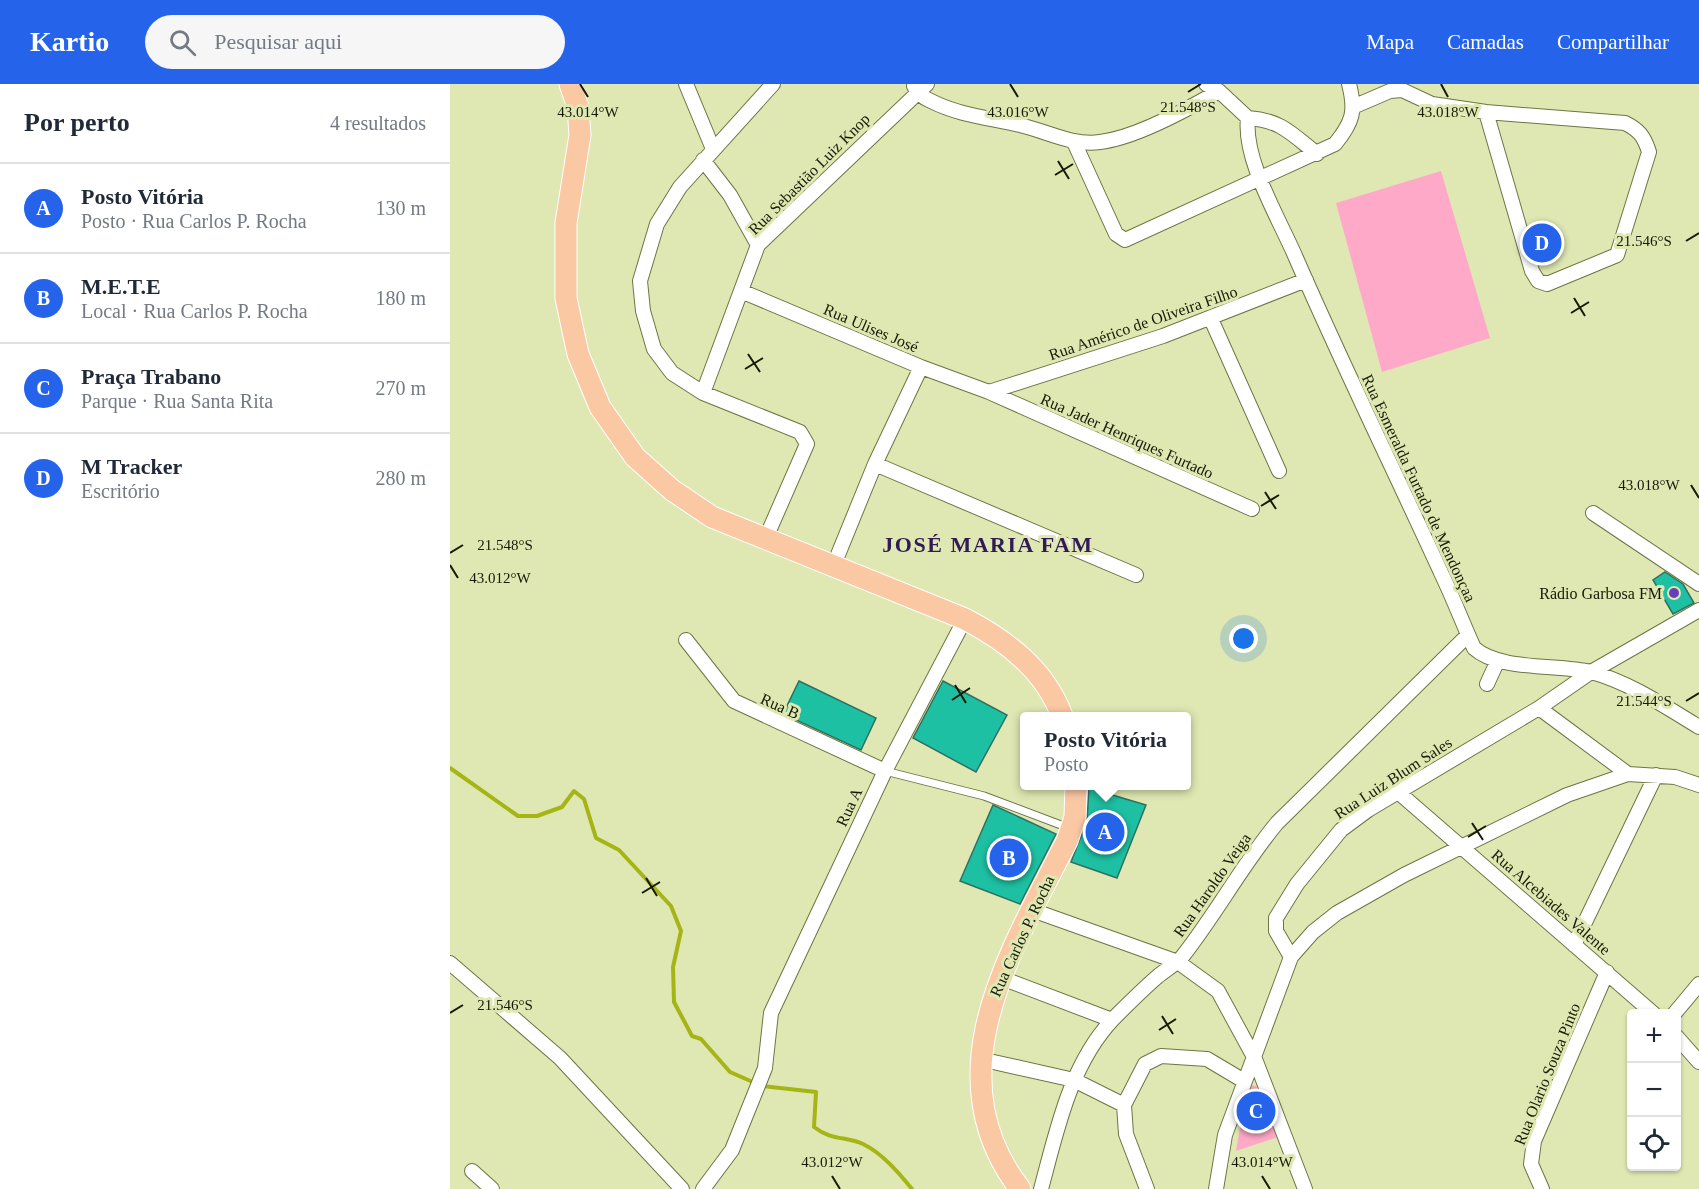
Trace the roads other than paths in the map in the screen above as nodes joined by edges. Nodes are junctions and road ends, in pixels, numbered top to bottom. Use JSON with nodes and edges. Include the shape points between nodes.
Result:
{"nodes":[{"id":1,"x":570,"y":84,"type":"edge"},
{"id":2,"x":1206,"y":84,"type":"edge"},
{"id":3,"x":1349,"y":84,"type":"edge"},
{"id":4,"x":689,"y":85,"type":"edge"},
{"id":5,"x":919,"y":86,"type":"edge"},
{"id":6,"x":771,"y":87,"type":"edge"},
{"id":7,"x":1219,"y":91,"type":"junction"},
{"id":8,"x":1355,"y":106,"type":"junction"},
{"id":9,"x":1486,"y":112,"type":"junction"},
{"id":10,"x":1248,"y":118,"type":"junction"},
{"id":11,"x":1074,"y":142,"type":"junction"},
{"id":12,"x":713,"y":149,"type":"junction"},
{"id":13,"x":1317,"y":154,"type":"junction"},
{"id":14,"x":703,"y":160,"type":"junction"},
{"id":15,"x":1262,"y":179,"type":"junction"},
{"id":16,"x":758,"y":245,"type":"junction"},
{"id":17,"x":1306,"y":280,"type":"junction"},
{"id":18,"x":741,"y":291,"type":"junction"},
{"id":19,"x":1211,"y":319,"type":"junction"},
{"id":20,"x":921,"y":367,"type":"junction"},
{"id":21,"x":989,"y":392,"type":"junction"},
{"id":22,"x":704,"y":393,"type":"junction"},
{"id":23,"x":875,"y":464,"type":"junction"},
{"id":24,"x":1280,"y":471,"type":"dead end"},
{"id":25,"x":1252,"y":509,"type":"dead end"},
{"id":26,"x":1593,"y":513,"type":"dead end"},
{"id":27,"x":765,"y":540,"type":"junction"},
{"id":28,"x":833,"y":567,"type":"junction"},
{"id":29,"x":1136,"y":575,"type":"dead end"},
{"id":30,"x":1699,"y":584,"type":"edge"},
{"id":31,"x":1699,"y":610,"type":"edge"},
{"id":32,"x":965,"y":619,"type":"junction"},
{"id":33,"x":1468,"y":635,"type":"junction"},
{"id":34,"x":686,"y":639,"type":"dead end"},
{"id":35,"x":1498,"y":660,"type":"junction"},
{"id":36,"x":1591,"y":672,"type":"junction"},
{"id":37,"x":1487,"y":684,"type":"dead end"},
{"id":38,"x":1539,"y":708,"type":"junction"},
{"id":39,"x":1060,"y":712,"type":"edge"},
{"id":40,"x":1699,"y":727,"type":"edge"},
{"id":41,"x":885,"y":771,"type":"junction"},
{"id":42,"x":1629,"y":774,"type":"junction"},
{"id":43,"x":1656,"y":775,"type":"junction"},
{"id":44,"x":1699,"y":785,"type":"edge"},
{"id":45,"x":1076,"y":790,"type":"edge"},
{"id":46,"x":1398,"y":792,"type":"junction"},
{"id":47,"x":1071,"y":830,"type":"junction"},
{"id":48,"x":1462,"y":845,"type":"junction"},
{"id":49,"x":1032,"y":910,"type":"junction"},
{"id":50,"x":1574,"y":945,"type":"junction"},
{"id":51,"x":1291,"y":957,"type":"junction"},
{"id":52,"x":1178,"y":962,"type":"junction"},
{"id":53,"x":450,"y":963,"type":"edge"},
{"id":54,"x":1607,"y":972,"type":"junction"},
{"id":55,"x":999,"y":977,"type":"junction"},
{"id":56,"x":1699,"y":984,"type":"edge"},
{"id":57,"x":1648,"y":1009,"type":"edge"},
{"id":58,"x":1678,"y":1009,"type":"edge"},
{"id":59,"x":1112,"y":1020,"type":"junction"},
{"id":60,"x":1681,"y":1041,"type":"edge"},
{"id":61,"x":980,"y":1059,"type":"junction"},
{"id":62,"x":1255,"y":1059,"type":"junction"},
{"id":63,"x":1699,"y":1062,"type":"edge"},
{"id":64,"x":1074,"y":1080,"type":"junction"},
{"id":65,"x":1244,"y":1080,"type":"junction"},
{"id":66,"x":1124,"y":1105,"type":"junction"},
{"id":67,"x":472,"y":1170,"type":"dead end"},
{"id":68,"x":1218,"y":1173,"type":"junction"},
{"id":69,"x":492,"y":1189,"type":"edge"},
{"id":70,"x":682,"y":1189,"type":"edge"},
{"id":71,"x":703,"y":1189,"type":"edge"},
{"id":72,"x":1020,"y":1189,"type":"edge"},
{"id":73,"x":1041,"y":1189,"type":"edge"},
{"id":74,"x":1147,"y":1189,"type":"edge"},
{"id":75,"x":1216,"y":1189,"type":"edge"},
{"id":76,"x":1223,"y":1189,"type":"edge"},
{"id":77,"x":1305,"y":1189,"type":"edge"},
{"id":78,"x":1542,"y":1189,"type":"edge"}],
"edges":[{"from":1,"to":27,"type":"main road","via":[[578,107],[580,135],[566,223],[566,298],[578,354],[600,407],[635,457],[672,490],[712,517]]},
{"from":2,"to":7,"type":"street"},
{"from":3,"to":8,"type":"street"},
{"from":4,"to":12,"type":"street"},
{"from":5,"to":11,"type":"street","via":[[929,100],[949,109]]},
{"from":5,"to":16,"type":"street","name":"Rua Sebastião Luiz Knop"},
{"from":6,"to":12,"type":"street"},
{"from":7,"to":10,"type":"street"},
{"from":7,"to":11,"type":"street","via":[[1191,108],[1120,138],[1099,143]]},
{"from":8,"to":9,"type":"street","via":[[1402,90],[1432,104]]},
{"from":8,"to":13,"type":"street","via":[[1347,129],[1335,144]]},
{"from":9,"to":9,"type":"street","via":[[1625,123],[1644,137],[1649,152],[1617,255],[1547,284],[1538,281]]},
{"from":10,"to":13,"type":"street","via":[[1279,124]]},
{"from":10,"to":15,"type":"street","name":"Rua Esmeralda Furtado de Mendonçaa","via":[[1248,145]]},
{"from":11,"to":15,"type":"street","via":[[1119,238],[1125,240]]},
{"from":12,"to":14,"type":"street"},
{"from":13,"to":15,"type":"street"},
{"from":14,"to":16,"type":"street","via":[[730,195]]},
{"from":14,"to":22,"type":"street","via":[[657,224],[640,281],[643,311],[654,349],[672,373]]},
{"from":15,"to":17,"type":"street","name":"Rua Esmeralda Furtado de Mendonçaa"},
{"from":16,"to":18,"type":"street","name":"Rua Sebastião Luiz Knop"},
{"from":17,"to":19,"type":"street","name":"Rua Américo de Oliveira Filho"},
{"from":17,"to":33,"type":"street","name":"Rua Esmeralda Furtado de Mendonçaa"},
{"from":18,"to":20,"type":"street","name":"Rua Ulises José"},
{"from":18,"to":22,"type":"street","name":"Rua Sebastião Luiz Knop"},
{"from":19,"to":21,"type":"street","name":"Rua Américo de Oliveira Filho"},
{"from":19,"to":24,"type":"street"},
{"from":20,"to":21,"type":"street","name":"Rua Ulises José"},
{"from":20,"to":23,"type":"street"},
{"from":21,"to":25,"type":"street","name":"Rua Jader Henriques Furtado"},
{"from":22,"to":27,"type":"street","via":[[800,432],[807,444]]},
{"from":23,"to":28,"type":"street"},
{"from":23,"to":29,"type":"street"},
{"from":26,"to":30,"type":"street"},
{"from":27,"to":28,"type":"main road"},
{"from":28,"to":32,"type":"main road"},
{"from":31,"to":36,"type":"street","name":"Rua Luiz Blum Sales"},
{"from":32,"to":39,"type":"main road","via":[[1018,653],[1043,679]]},
{"from":32,"to":41,"type":"street","name":"Rua A"},
{"from":33,"to":35,"type":"street","name":"Rua Esmeralda Furtado de Mendonçaa","via":[[1482,655]]},
{"from":33,"to":52,"type":"street","name":"Rua Haroldo Veiga","via":[[1277,823]]},
{"from":34,"to":41,"type":"street","name":"Rua B","via":[[734,701]]},
{"from":35,"to":36,"type":"street","name":"Rua Esmeralda Furtado de Mendonçaa"},
{"from":35,"to":37,"type":"street"},
{"from":36,"to":38,"type":"street","name":"Rua Luiz Blum Sales"},
{"from":36,"to":40,"type":"street","name":"Rua Esmeralda Furtado de Mendonçaa"},
{"from":38,"to":42,"type":"street"},
{"from":38,"to":46,"type":"street","name":"Rua Luiz Blum Sales"},
{"from":41,"to":47,"type":"lane","via":[[984,796]]},
{"from":41,"to":71,"type":"street","name":"Rua A","via":[[771,1013],[765,1068],[732,1150]]},
{"from":42,"to":43,"type":"street"},
{"from":42,"to":48,"type":"street","via":[[1567,795]]},
{"from":43,"to":44,"type":"street"},
{"from":43,"to":50,"type":"street"},
{"from":45,"to":47,"type":"main road","name":"Rua Carlos P. Rocha"},
{"from":46,"to":48,"type":"street","name":"Rua Alcebiades Valente"},
{"from":46,"to":51,"type":"street","name":"Rua Luiz Blum Sales","via":[[1341,830],[1297,884],[1276,918],[1276,931]]},
{"from":47,"to":49,"type":"main road","name":"Rua Carlos P. Rocha"},
{"from":48,"to":50,"type":"street","name":"Rua Alcebiades Valente"},
{"from":48,"to":51,"type":"street","via":[[1337,913]]},
{"from":49,"to":52,"type":"street"},
{"from":49,"to":55,"type":"main road","name":"Rua Carlos P. Rocha"},
{"from":50,"to":54,"type":"street","name":"Rua Alcebiades Valente"},
{"from":51,"to":62,"type":"street"},
{"from":52,"to":59,"type":"street","name":"Rua Haroldo Veiga"},
{"from":52,"to":62,"type":"street","via":[[1218,991]]},
{"from":53,"to":70,"type":"street","via":[[560,1058]]},
{"from":54,"to":57,"type":"street","name":"Rua Alcebiades Valente"},
{"from":54,"to":78,"type":"street","name":"Rua Olario Souza Pinto","via":[[1534,1141],[1531,1164]]},
{"from":55,"to":59,"type":"street"},
{"from":55,"to":61,"type":"main road","name":"Rua Carlos P. Rocha"},
{"from":56,"to":58,"type":"street"},
{"from":59,"to":64,"type":"street","name":"Rua Haroldo Veiga"},
{"from":60,"to":63,"type":"street"},
{"from":61,"to":64,"type":"street"},
{"from":61,"to":72,"type":"main road","name":"Rua Carlos P. Rocha","via":[[982,1095],[992,1139]]},
{"from":62,"to":65,"type":"street"},
{"from":62,"to":77,"type":"street"},
{"from":64,"to":66,"type":"street"},
{"from":64,"to":73,"type":"street","name":"Rua Haroldo Veiga"},
{"from":65,"to":66,"type":"street","via":[[1207,1059],[1161,1056],[1145,1064]]},
{"from":65,"to":68,"type":"street","via":[[1225,1135]]},
{"from":66,"to":74,"type":"street","via":[[1126,1134]]},
{"from":67,"to":69,"type":"street"},
{"from":68,"to":75,"type":"street"},
{"from":68,"to":76,"type":"street"}]}
